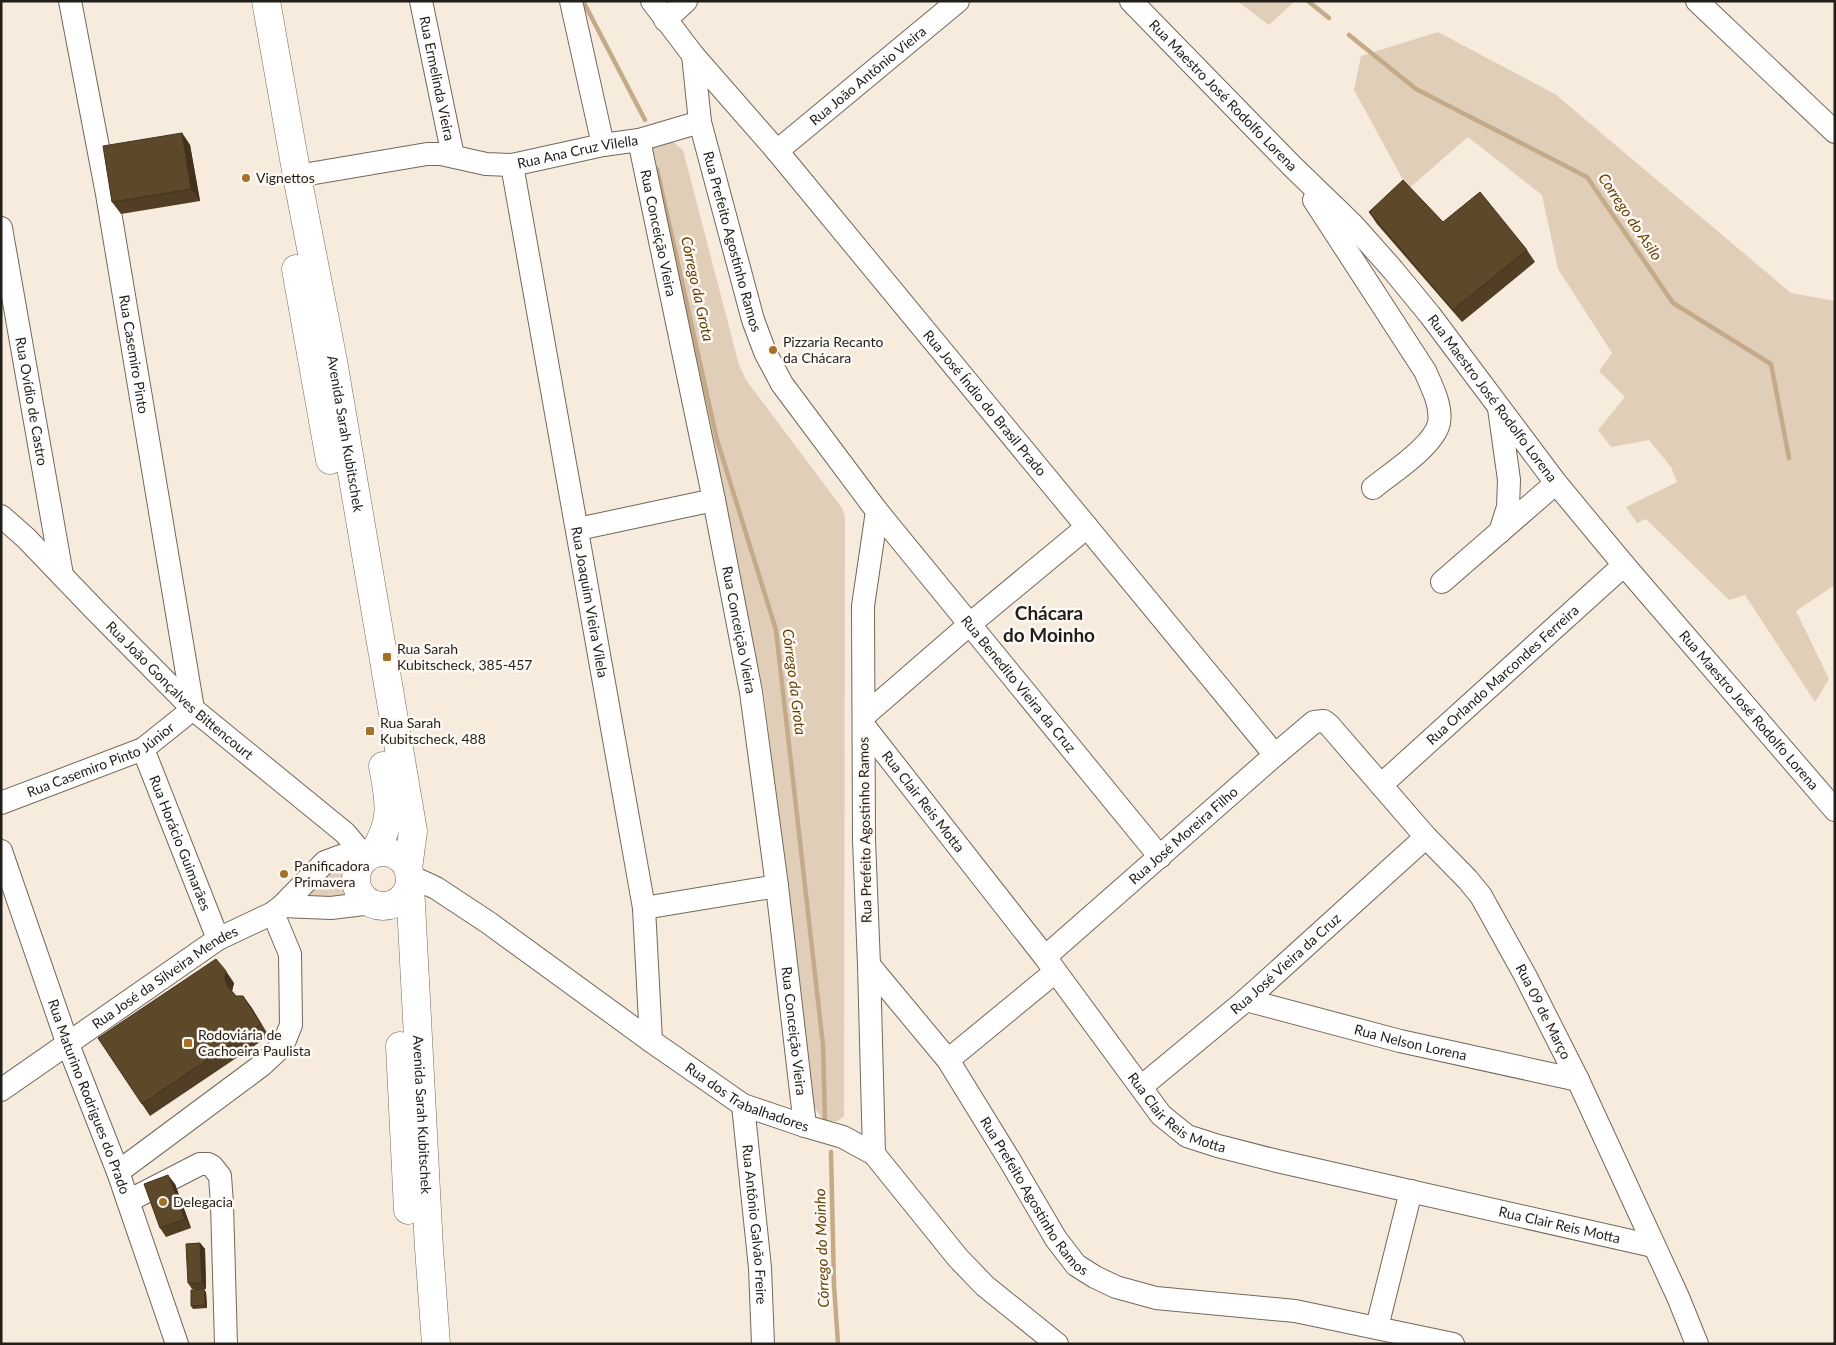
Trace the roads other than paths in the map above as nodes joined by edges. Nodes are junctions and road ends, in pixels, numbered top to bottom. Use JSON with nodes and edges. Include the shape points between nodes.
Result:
{"nodes":[{"id":1,"x":70,"y":1,"type":"edge"},
{"id":2,"x":249,"y":1,"type":"edge"},
{"id":3,"x":266,"y":1,"type":"edge"},
{"id":4,"x":421,"y":1,"type":"edge"},
{"id":5,"x":571,"y":1,"type":"edge"},
{"id":6,"x":652,"y":1,"type":"edge"},
{"id":7,"x":686,"y":1,"type":"edge"},
{"id":8,"x":958,"y":1,"type":"edge"},
{"id":9,"x":1131,"y":1,"type":"edge"},
{"id":10,"x":1697,"y":1,"type":"edge"},
{"id":11,"x":665,"y":20,"type":"junction"},
{"id":12,"x":693,"y":55,"type":"junction"},
{"id":13,"x":700,"y":122,"type":"junction"},
{"id":14,"x":1835,"y":132,"type":"edge"},
{"id":15,"x":639,"y":140,"type":"junction"},
{"id":16,"x":603,"y":145,"type":"junction"},
{"id":17,"x":777,"y":151,"type":"junction"},
{"id":18,"x":453,"y":156,"type":"junction"},
{"id":19,"x":512,"y":165,"type":"junction"},
{"id":20,"x":1294,"y":167,"type":"junction"},
{"id":21,"x":297,"y":176,"type":"junction"},
{"id":22,"x":1,"y":228,"type":"edge"},
{"id":23,"x":1499,"y":407,"type":"junction"},
{"id":24,"x":1556,"y":483,"type":"junction"},
{"id":25,"x":1373,"y":488,"type":"dead end"},
{"id":26,"x":714,"y":500,"type":"junction"},
{"id":27,"x":878,"y":511,"type":"junction"},
{"id":28,"x":1,"y":516,"type":"edge"},
{"id":29,"x":1087,"y":526,"type":"junction"},
{"id":30,"x":578,"y":529,"type":"junction"},
{"id":31,"x":1500,"y":532,"type":"junction"},
{"id":32,"x":1624,"y":565,"type":"junction"},
{"id":33,"x":62,"y":574,"type":"junction"},
{"id":34,"x":1442,"y":582,"type":"dead end"},
{"id":35,"x":970,"y":624,"type":"junction"},
{"id":36,"x":193,"y":709,"type":"junction"},
{"id":37,"x":864,"y":721,"type":"junction"},
{"id":38,"x":1324,"y":721,"type":"joint"},
{"id":39,"x":143,"y":749,"type":"junction"},
{"id":40,"x":1275,"y":754,"type":"junction"},
{"id":41,"x":1381,"y":785,"type":"junction"},
{"id":42,"x":1,"y":803,"type":"edge"},
{"id":43,"x":1835,"y":810,"type":"edge"},
{"id":44,"x":1426,"y":837,"type":"junction"},
{"id":45,"x":1,"y":851,"type":"edge"},
{"id":46,"x":1160,"y":857,"type":"junction"},
{"id":47,"x":367,"y":858,"type":"junction"},
{"id":48,"x":777,"y":886,"type":"junction"},
{"id":49,"x":399,"y":887,"type":"junction"},
{"id":50,"x":644,"y":908,"type":"junction"},
{"id":51,"x":278,"y":910,"type":"junction"},
{"id":52,"x":218,"y":939,"type":"junction"},
{"id":53,"x":869,"y":965,"type":"junction"},
{"id":54,"x":1050,"y":965,"type":"junction"},
{"id":55,"x":1246,"y":1000,"type":"junction"},
{"id":56,"x":651,"y":1041,"type":"junction"},
{"id":57,"x":67,"y":1042,"type":"junction"},
{"id":58,"x":948,"y":1060,"type":"junction"},
{"id":59,"x":1578,"y":1080,"type":"junction"},
{"id":60,"x":1141,"y":1087,"type":"junction"},
{"id":61,"x":1,"y":1090,"type":"edge"},
{"id":62,"x":743,"y":1105,"type":"junction"},
{"id":63,"x":805,"y":1126,"type":"junction"},
{"id":64,"x":874,"y":1154,"type":"junction"},
{"id":65,"x":118,"y":1172,"type":"junction"},
{"id":66,"x":1411,"y":1191,"type":"junction"},
{"id":67,"x":128,"y":1201,"type":"junction"},
{"id":68,"x":1653,"y":1246,"type":"junction"},
{"id":69,"x":424,"y":1308,"type":"junction"},
{"id":70,"x":1377,"y":1327,"type":"junction"},
{"id":71,"x":177,"y":1344,"type":"edge"},
{"id":72,"x":226,"y":1344,"type":"edge"},
{"id":73,"x":418,"y":1344,"type":"edge"},
{"id":74,"x":436,"y":1344,"type":"edge"},
{"id":75,"x":763,"y":1344,"type":"edge"},
{"id":76,"x":1057,"y":1344,"type":"edge"},
{"id":77,"x":1453,"y":1344,"type":"edge"},
{"id":78,"x":1697,"y":1344,"type":"edge"}],
"edges":[{"from":1,"to":36,"type":"street","name":"Rua Casemiro Pinto","via":[[107,194]]},
{"from":2,"to":47,"type":"main road","name":"Avenida Sarah Kubitschek","via":[[388,791],[384,836]]},
{"from":3,"to":21,"type":"main road","name":"Avenida Sarah Kubitschek"},
{"from":4,"to":18,"type":"street","name":"Rua Ermelinda Vieira"},
{"from":5,"to":16,"type":"street"},
{"from":6,"to":11,"type":"street"},
{"from":7,"to":11,"type":"street"},
{"from":8,"to":17,"type":"street","name":"Rua João Antônio Vieira"},
{"from":9,"to":20,"type":"street","name":"Rua Maestro José Rodolfo Lorena"},
{"from":10,"to":14,"type":"street"},
{"from":11,"to":12,"type":"street"},
{"from":12,"to":13,"type":"street","name":"Rua Prefeito Agostinho Ramos"},
{"from":12,"to":17,"type":"street","name":"Rua José Índio do Brasil Prado"},
{"from":13,"to":15,"type":"street","name":"Rua Ana Cruz Vilella"},
{"from":13,"to":27,"type":"street","name":"Rua Prefeito Agostinho Ramos","via":[[753,320],[765,352],[782,384]]},
{"from":15,"to":16,"type":"street","name":"Rua Ana Cruz Vilella"},
{"from":15,"to":26,"type":"street","name":"Rua Conceição Vieira"},
{"from":16,"to":19,"type":"street","name":"Rua Ana Cruz Vilella"},
{"from":17,"to":29,"type":"street","name":"Rua José Índio do Brasil Prado"},
{"from":18,"to":19,"type":"street","name":"Rua Ana Cruz Vilella","via":[[486,164]]},
{"from":18,"to":21,"type":"street","name":"Rua Ana Cruz Vilella","via":[[427,154]]},
{"from":19,"to":30,"type":"street","name":"Rua Joaquim Vieira Vilela"},
{"from":20,"to":23,"type":"street","name":"Rua Maestro José Rodolfo Lorena","via":[[1393,270]]},
{"from":20,"to":25,"type":"street","via":[[1425,371],[1439,410],[1439,424],[1432,438]]},
{"from":21,"to":49,"type":"main road","name":"Avenida Sarah Kubitschek","via":[[333,361],[413,832]]},
{"from":22,"to":33,"type":"street","name":"Rua Ovídio de Castro"},
{"from":23,"to":24,"type":"street","name":"Rua Maestro José Rodolfo Lorena"},
{"from":23,"to":31,"type":"street","via":[[1509,480],[1508,507]]},
{"from":24,"to":31,"type":"street"},
{"from":24,"to":32,"type":"street","name":"Rua Maestro José Rodolfo Lorena"},
{"from":26,"to":30,"type":"street"},
{"from":26,"to":48,"type":"street","name":"Rua Conceição Vieira","via":[[751,692]]},
{"from":27,"to":35,"type":"street","name":"Rua Benedito Vieira da Cruz"},
{"from":27,"to":37,"type":"street","name":"Rua Prefeito Agostinho Ramos","via":[[863,606]]},
{"from":28,"to":33,"type":"street","name":"Rua João Gonçalves Bittencourt"},
{"from":29,"to":35,"type":"street"},
{"from":29,"to":40,"type":"street","name":"Rua José Índio do Brasil Prado"},
{"from":30,"to":50,"type":"street","name":"Rua Joaquim Vieira Vilela"},
{"from":31,"to":34,"type":"street"},
{"from":32,"to":41,"type":"street","name":"Rua Orlando Marcondes Ferreira"},
{"from":32,"to":43,"type":"street","name":"Rua Maestro José Rodolfo Lorena"},
{"from":33,"to":36,"type":"street","name":"Rua João Gonçalves Bittencourt"},
{"from":35,"to":37,"type":"street"},
{"from":35,"to":46,"type":"street","name":"Rua Benedito Vieira da Cruz"},
{"from":36,"to":39,"type":"street","name":"Rua Casemiro Pinto Júnior"},
{"from":36,"to":47,"type":"street","name":"Rua João Gonçalves Bittencourt","via":[[345,833]]},
{"from":37,"to":53,"type":"street","name":"Rua Prefeito Agostinho Ramos"},
{"from":37,"to":54,"type":"street","name":"Rua Clair Reis Motta"},
{"from":38,"to":40,"type":"street","name":"Rua José Moreira Filho","via":[[1314,722]]},
{"from":38,"to":41,"type":"street","name":"Rua 09 de Março"},
{"from":39,"to":42,"type":"street","name":"Rua Casemiro Pinto Júnior"},
{"from":39,"to":52,"type":"street","name":"Rua Horácio Guimarães"},
{"from":40,"to":46,"type":"street","name":"Rua José Moreira Filho"},
{"from":41,"to":44,"type":"street","name":"Rua 09 de Março"},
{"from":44,"to":55,"type":"street","name":"Rua José Vieira da Cruz"},
{"from":44,"to":59,"type":"street","name":"Rua 09 de Março","via":[[1481,896]]},
{"from":45,"to":57,"type":"street","name":"Rua Maturino Rodrigues do Prado"},
{"from":46,"to":54,"type":"street","name":"Rua José Moreira Filho"},
{"from":47,"to":49,"type":"main road","via":[[383,852],[402,860]]},
{"from":47,"to":49,"type":"main road","via":[[357,874],[357,886],[363,896]]},
{"from":47,"to":51,"type":"street","via":[[341,856],[331,859]]},
{"from":48,"to":50,"type":"street"},
{"from":48,"to":63,"type":"street","name":"Rua Conceição Vieira"},
{"from":49,"to":51,"type":"street","via":[[331,908]]},
{"from":49,"to":56,"type":"street","name":"Rua dos Trabalhadores","via":[[436,888]]},
{"from":49,"to":69,"type":"main road","name":"Avenida Sarah Kubitschek"},
{"from":50,"to":56,"type":"street","name":"Rua Joaquim Vieira Vilela"},
{"from":51,"to":52,"type":"street","name":"Rua José da Silveira Mendes"},
{"from":51,"to":65,"type":"street","via":[[290,954],[291,1025],[285,1040],[262,1065]]},
{"from":52,"to":57,"type":"street","name":"Rua José da Silveira Mendes"},
{"from":53,"to":58,"type":"street","name":"Rua Prefeito Agostinho Ramos"},
{"from":53,"to":64,"type":"street"},
{"from":54,"to":58,"type":"street","name":"Rua José Moreira Filho"},
{"from":54,"to":60,"type":"street","name":"Rua Clair Reis Motta"},
{"from":55,"to":59,"type":"street","name":"Rua Nelson Lorena","via":[[1400,1040]]},
{"from":55,"to":60,"type":"street","name":"Rua José Vieira da Cruz"},
{"from":56,"to":62,"type":"street","name":"Rua dos Trabalhadores"},
{"from":57,"to":61,"type":"street","name":"Rua José da Silveira Mendes"},
{"from":57,"to":65,"type":"street","name":"Rua Maturino Rodrigues do Prado"},
{"from":58,"to":70,"type":"street","name":"Rua Prefeito Agostinho Ramos","via":[[1056,1239],[1076,1265],[1095,1278],[1156,1298],[1295,1311]]},
{"from":59,"to":68,"type":"street","name":"Rua 09 de Março"},
{"from":60,"to":66,"type":"street","name":"Rua Clair Reis Motta","via":[[1161,1115],[1187,1136],[1268,1159]]},
{"from":62,"to":63,"type":"street","name":"Rua dos Trabalhadores"},
{"from":62,"to":75,"type":"street","name":"Rua Antônio Galvão Freire","via":[[760,1268]]},
{"from":63,"to":64,"type":"street","name":"Rua dos Trabalhadores","via":[[843,1137]]},
{"from":64,"to":76,"type":"street","name":"Rua dos Trabalhadores","via":[[958,1258],[985,1286]]},
{"from":65,"to":67,"type":"street","name":"Rua Maturino Rodrigues do Prado"},
{"from":66,"to":68,"type":"street","name":"Rua Clair Reis Motta"},
{"from":66,"to":70,"type":"street"},
{"from":67,"to":71,"type":"street","name":"Rua Maturino Rodrigues do Prado"},
{"from":67,"to":72,"type":"street","via":[[200,1164],[208,1164],[216,1170],[220,1176],[222,1204]]},
{"from":68,"to":78,"type":"street","name":"Rua 09 de Março"},
{"from":69,"to":73,"type":"main road","name":"Avenida Sarah Kubitschek"},
{"from":69,"to":74,"type":"main road","name":"Avenida Sarah Kubitschek"},
{"from":70,"to":77,"type":"street","name":"Rua Prefeito Agostinho Ramos"}]}
